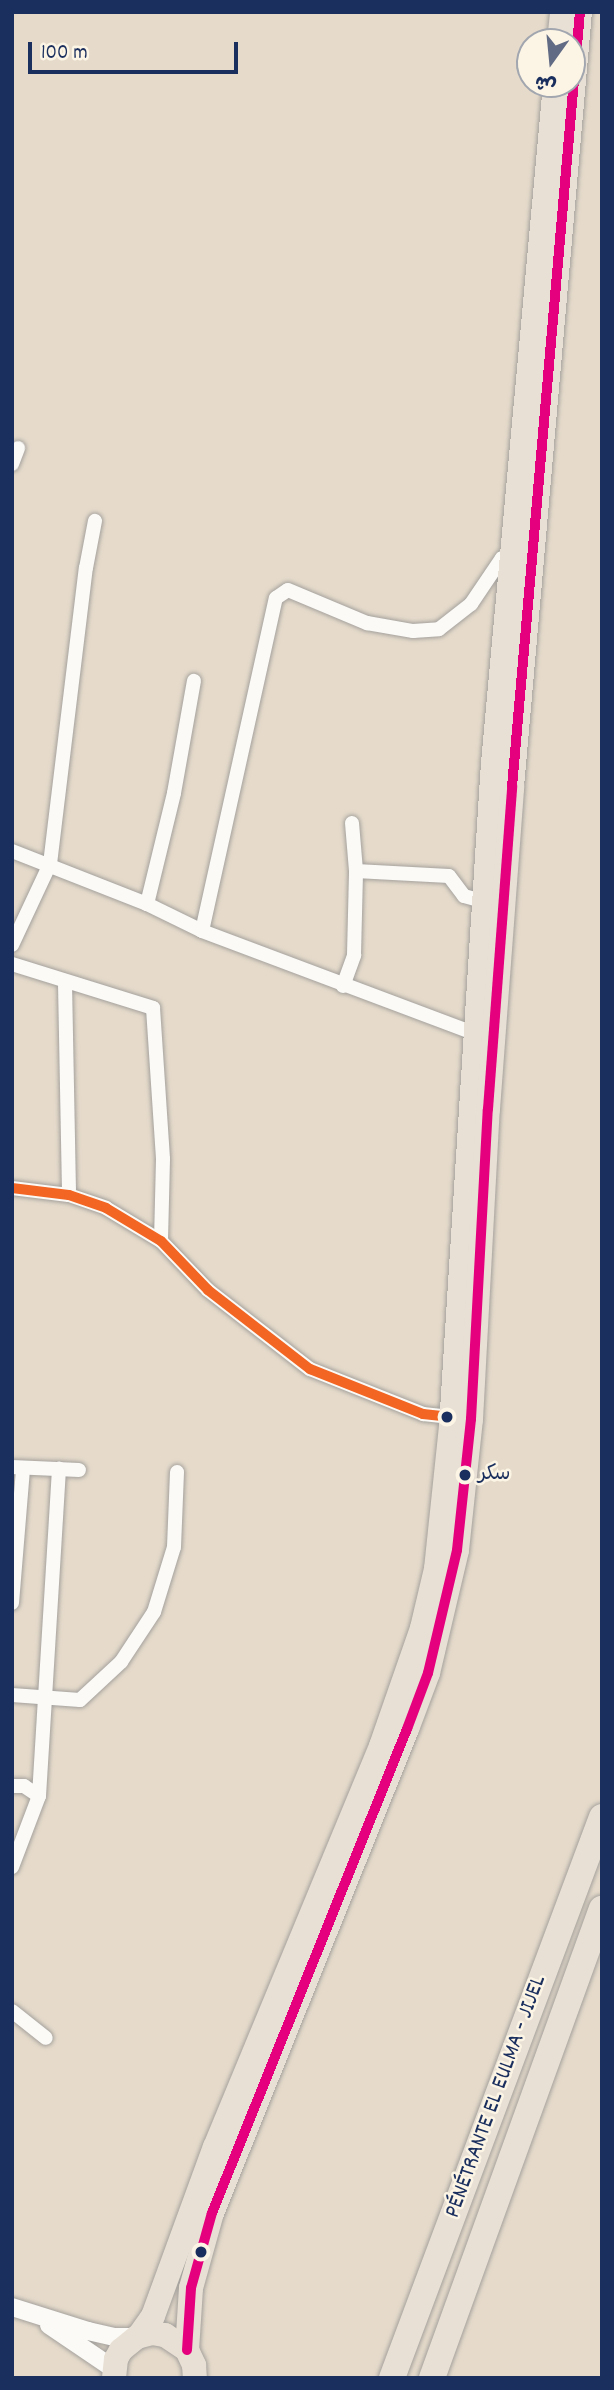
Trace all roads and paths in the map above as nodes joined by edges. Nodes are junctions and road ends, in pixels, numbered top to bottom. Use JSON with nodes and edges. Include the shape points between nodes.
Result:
{"nodes":[{"id":1,"x":580,"y":12,"type":"edge"},
{"id":2,"x":554,"y":98,"type":"edge"},
{"id":3,"x":18,"y":448,"type":"dead end"},
{"id":4,"x":12,"y":464,"type":"edge"},
{"id":5,"x":95,"y":521,"type":"dead end"},
{"id":6,"x":512,"y":556,"type":"junction"},
{"id":7,"x":194,"y":681,"type":"dead end"},
{"id":8,"x":352,"y":823,"type":"dead end"},
{"id":9,"x":12,"y":851,"type":"edge"},
{"id":10,"x":50,"y":864,"type":"junction"},
{"id":11,"x":356,"y":870,"type":"junction"},
{"id":12,"x":483,"y":901,"type":"junction"},
{"id":13,"x":147,"y":904,"type":"junction"},
{"id":14,"x":202,"y":931,"type":"junction"},
{"id":15,"x":12,"y":945,"type":"edge"},
{"id":16,"x":12,"y":964,"type":"edge"},
{"id":17,"x":65,"y":983,"type":"junction"},
{"id":18,"x":344,"y":986,"type":"junction"},
{"id":19,"x":473,"y":1033,"type":"junction"},
{"id":20,"x":12,"y":1188,"type":"edge"},
{"id":21,"x":69,"y":1195,"type":"junction"},
{"id":22,"x":161,"y":1241,"type":"junction"},
{"id":23,"x":451,"y":1417,"type":"junction"},
{"id":24,"x":17,"y":1468,"type":"edge"},
{"id":25,"x":59,"y":1469,"type":"junction"},
{"id":26,"x":79,"y":1470,"type":"dead end"},
{"id":27,"x":177,"y":1472,"type":"dead end"},
{"id":28,"x":12,"y":1603,"type":"edge"},
{"id":29,"x":12,"y":1695,"type":"edge"},
{"id":30,"x":44,"y":1698,"type":"junction"},
{"id":31,"x":12,"y":1786,"type":"edge"},
{"id":32,"x":38,"y":1796,"type":"junction"},
{"id":33,"x":602,"y":1816,"type":"edge"},
{"id":34,"x":12,"y":1867,"type":"edge"},
{"id":35,"x":602,"y":1909,"type":"edge"},
{"id":36,"x":12,"y":2011,"type":"edge"},
{"id":37,"x":47,"y":2038,"type":"dead end"},
{"id":38,"x":12,"y":2307,"type":"edge"},
{"id":39,"x":38,"y":2318,"type":"junction"},
{"id":40,"x":138,"y":2337,"type":"junction"},
{"id":41,"x":187,"y":2350,"type":"junction"},
{"id":42,"x":114,"y":2374,"type":"edge"},
{"id":43,"x":195,"y":2378,"type":"edge"},
{"id":44,"x":392,"y":2378,"type":"edge"},
{"id":45,"x":432,"y":2378,"type":"edge"}],
"edges":[{"from":1,"to":41,"type":"highway","via":[[512,786],[471,1419],[457,1550],[428,1673],[212,2213],[191,2288]]},
{"from":2,"to":6,"type":"highway"},
{"from":3,"to":4,"type":"street"},
{"from":5,"to":10,"type":"street"},
{"from":6,"to":12,"type":"highway"},
{"from":6,"to":14,"type":"street","via":[[502,558],[471,604],[439,629],[412,631],[367,623],[288,590],[276,598]]},
{"from":7,"to":13,"type":"street","via":[[174,793]]},
{"from":8,"to":11,"type":"street"},
{"from":9,"to":10,"type":"street"},
{"from":10,"to":13,"type":"street"},
{"from":10,"to":15,"type":"street"},
{"from":11,"to":12,"type":"street","via":[[449,876],[464,896]]},
{"from":11,"to":18,"type":"street","via":[[354,956]]},
{"from":12,"to":19,"type":"highway"},
{"from":13,"to":14,"type":"street"},
{"from":14,"to":18,"type":"street"},
{"from":16,"to":17,"type":"street"},
{"from":17,"to":21,"type":"street"},
{"from":17,"to":22,"type":"street","via":[[153,1008],[163,1159]]},
{"from":18,"to":19,"type":"street"},
{"from":19,"to":23,"type":"highway"},
{"from":20,"to":21,"type":"street"},
{"from":21,"to":22,"type":"street","via":[[106,1208]]},
{"from":22,"to":23,"type":"street","via":[[208,1290],[310,1369],[423,1414]]},
{"from":23,"to":40,"type":"highway","via":[[436,1569],[403,1689],[215,2147],[153,2316]]},
{"from":24,"to":25,"type":"street"},
{"from":24,"to":28,"type":"street"},
{"from":25,"to":26,"type":"street"},
{"from":25,"to":30,"type":"street"},
{"from":27,"to":30,"type":"street","via":[[174,1547],[154,1612],[121,1662],[80,1700]]},
{"from":29,"to":30,"type":"street"},
{"from":30,"to":32,"type":"street"},
{"from":31,"to":32,"type":"street","via":[[24,1786]]},
{"from":32,"to":34,"type":"street"},
{"from":33,"to":44,"type":"highway","name":"PÉNÉTRANTE EL EULMA - JIJEL"},
{"from":35,"to":45,"type":"highway","name":"PÉNÉTRANTE EL EULMA - JIJEL"},
{"from":36,"to":37,"type":"street"},
{"from":38,"to":39,"type":"street"},
{"from":39,"to":40,"type":"street","via":[[114,2337]]},
{"from":39,"to":42,"type":"street"},
{"from":40,"to":41,"type":"highway","via":[[165,2335]]},
{"from":40,"to":42,"type":"highway","via":[[121,2350]]},
{"from":41,"to":43,"type":"highway"}]}
